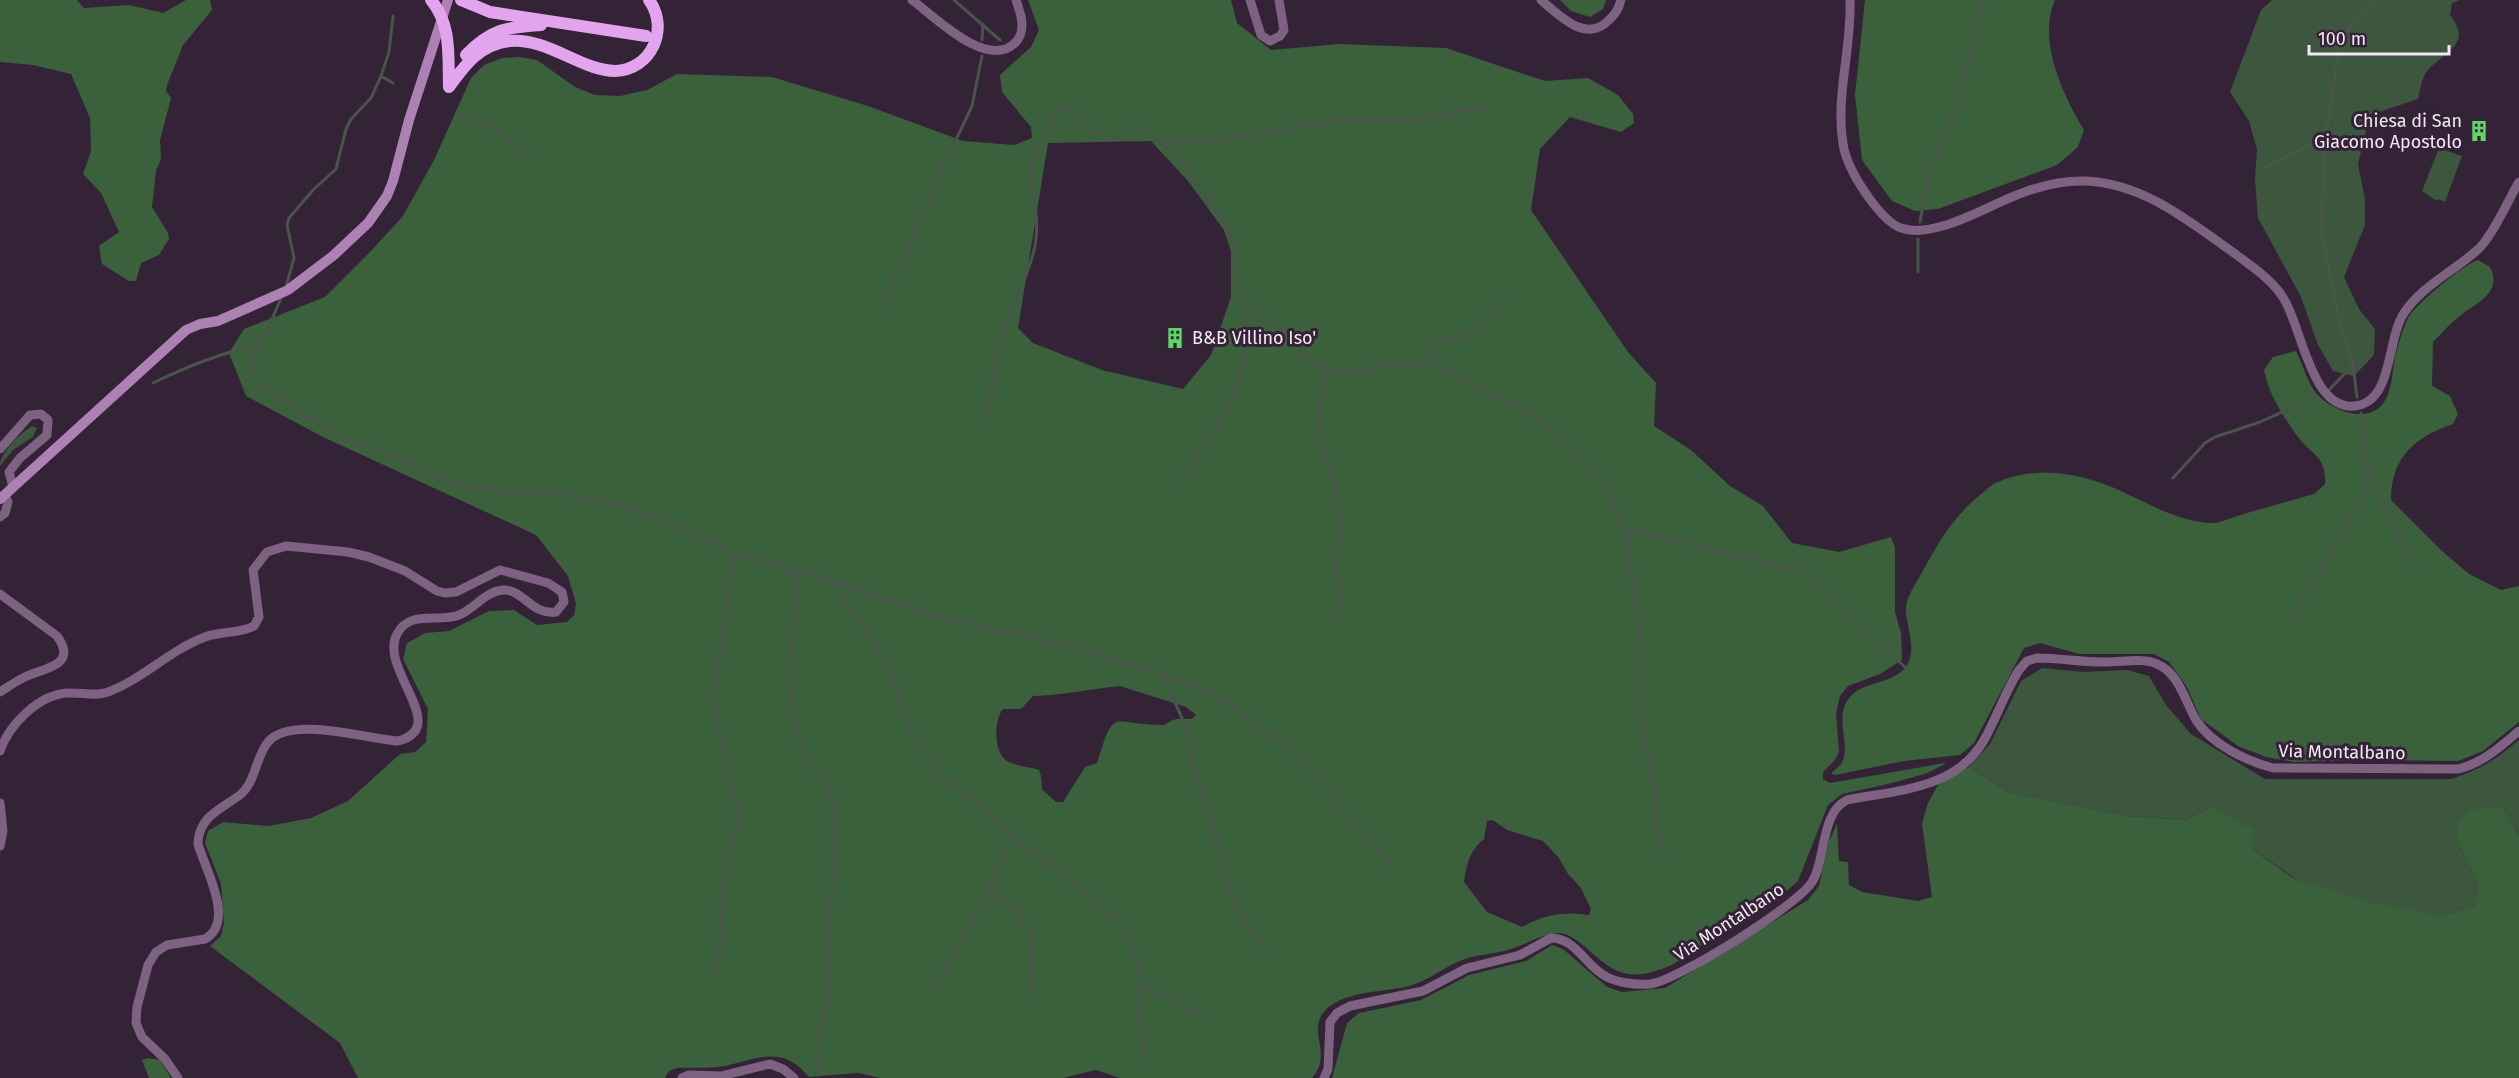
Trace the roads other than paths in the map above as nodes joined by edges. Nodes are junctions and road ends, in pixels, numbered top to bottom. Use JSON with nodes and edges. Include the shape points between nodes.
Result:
{"nodes":[{"id":1,"x":431,"y":0,"type":"edge"},
{"id":2,"x":448,"y":0,"type":"edge"},
{"id":3,"x":461,"y":0,"type":"edge"},
{"id":4,"x":649,"y":0,"type":"edge"},
{"id":5,"x":912,"y":0,"type":"edge"},
{"id":6,"x":1016,"y":0,"type":"edge"},
{"id":7,"x":1250,"y":0,"type":"edge"},
{"id":8,"x":1280,"y":0,"type":"edge"},
{"id":9,"x":1541,"y":0,"type":"edge"},
{"id":10,"x":1621,"y":0,"type":"edge"},
{"id":11,"x":1850,"y":0,"type":"edge"},
{"id":12,"x":570,"y":24,"type":"junction"},
{"id":13,"x":646,"y":36,"type":"dead end"},
{"id":14,"x":449,"y":87,"type":"junction"},
{"id":15,"x":2519,"y":182,"type":"edge"},
{"id":16,"x":0,"y":449,"type":"edge"},
{"id":17,"x":6,"y":494,"type":"edge"},
{"id":18,"x":0,"y":517,"type":"edge"},
{"id":19,"x":0,"y":594,"type":"edge"},
{"id":20,"x":0,"y":692,"type":"edge"},
{"id":21,"x":2519,"y":731,"type":"edge"},
{"id":22,"x":0,"y":751,"type":"edge"},
{"id":23,"x":0,"y":804,"type":"edge"},
{"id":24,"x":0,"y":846,"type":"edge"},
{"id":25,"x":178,"y":1078,"type":"edge"},
{"id":26,"x":682,"y":1078,"type":"edge"},
{"id":27,"x":794,"y":1078,"type":"edge"},
{"id":28,"x":1324,"y":1078,"type":"edge"}],
"edges":[{"from":1,"to":14,"type":"highway","via":[[445,25]]},
{"from":2,"to":17,"type":"main road","via":[[393,181],[377,211],[357,235],[288,290],[218,321],[186,330]]},
{"from":3,"to":12,"type":"highway","via":[[490,12]]},
{"from":4,"to":14,"type":"highway","via":[[657,17],[657,38],[647,56],[630,68],[609,70],[532,43],[506,42],[476,54]]},
{"from":5,"to":6,"type":"street","via":[[968,42],[990,52],[1006,49],[1018,39],[1022,22]]},
{"from":7,"to":8,"type":"street","via":[[1261,35],[1270,41],[1284,30]]},
{"from":9,"to":10,"type":"street","via":[[1563,19],[1587,31],[1606,24]]},
{"from":11,"to":15,"type":"street","via":[[1840,108],[1845,153],[1861,187],[1893,224],[1911,230],[1932,229],[2041,186],[2100,182],[2134,190],[2222,244],[2270,281],[2289,308],[2323,392],[2338,403],[2357,406],[2377,395],[2404,312],[2483,245]]},
{"from":12,"to":13,"type":"highway"},
{"from":12,"to":14,"type":"highway","via":[[513,26],[493,32],[465,56]]},
{"from":16,"to":17,"type":"street","via":[[30,415],[41,414],[46,418],[47,435],[9,472]]},
{"from":17,"to":18,"type":"street","via":[[8,502]]},
{"from":19,"to":20,"type":"street","via":[[57,636],[63,654],[56,666]]},
{"from":21,"to":28,"type":"street","name":"Via Montalbano","via":[[2487,757],[2458,769],[2273,768],[2225,747],[2205,731],[2174,677],[2157,664],[2037,658],[2019,670],[1983,742],[1957,772],[1937,782],[1840,804],[1829,825],[1815,876],[1805,891],[1779,913],[1679,974],[1651,984],[1614,980],[1601,974],[1570,943],[1551,938],[1520,955],[1467,968],[1423,991],[1343,1009],[1330,1022],[1328,1069]]},
{"from":22,"to":25,"type":"street","via":[[13,726],[55,695],[107,693],[204,637],[255,626],[259,617],[253,570],[267,552],[280,547],[369,557],[445,593],[456,592],[495,571],[505,570],[548,583],[562,592],[564,602],[556,612],[540,611],[516,594],[502,590],[458,616],[424,617],[408,623],[396,635],[394,649],[398,673],[417,712],[417,726],[411,736],[398,741],[308,729],[276,736],[266,745],[246,789],[206,819],[198,844],[214,891],[218,927],[205,939],[167,945],[152,956],[135,1017],[142,1037]]},
{"from":23,"to":24,"type":"street"},
{"from":26,"to":27,"type":"street","via":[[721,1076],[770,1064]]}]}
